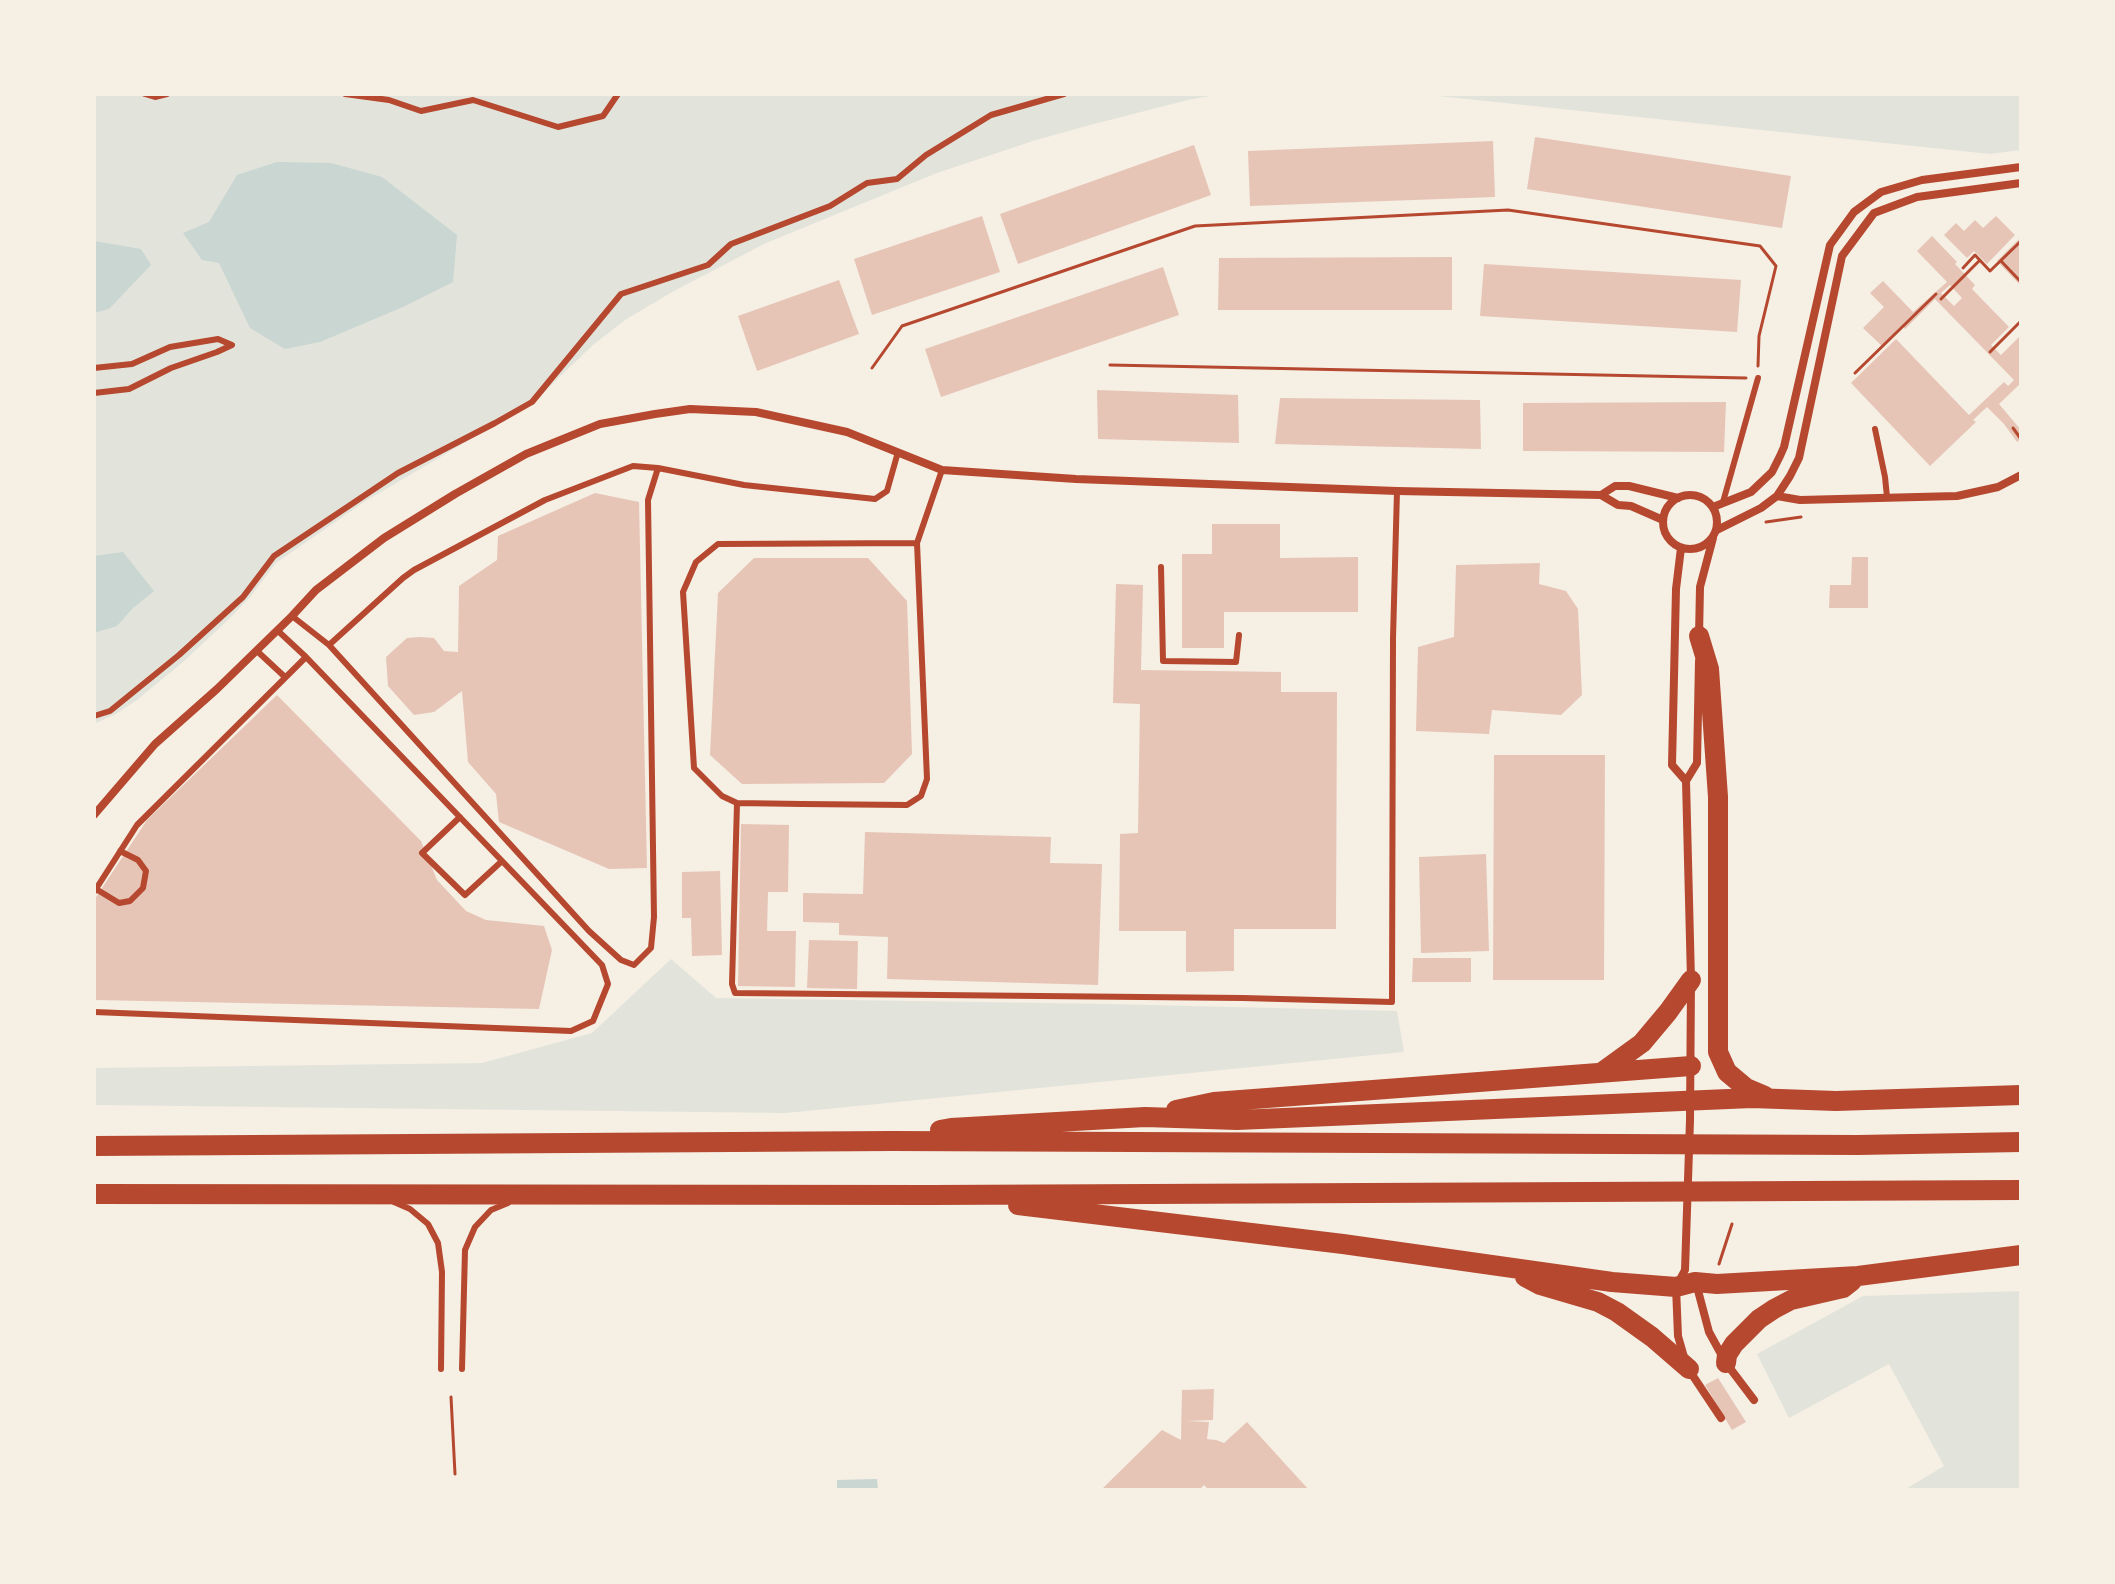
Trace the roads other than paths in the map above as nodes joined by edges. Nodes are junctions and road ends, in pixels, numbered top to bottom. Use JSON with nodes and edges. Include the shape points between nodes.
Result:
{"nodes":[{"id":1,"x":145,"y":94,"type":"edge"},
{"id":2,"x":167,"y":94,"type":"edge"},
{"id":3,"x":345,"y":94,"type":"edge"},
{"id":4,"x":618,"y":94,"type":"edge"},
{"id":5,"x":1064,"y":94,"type":"edge"},
{"id":6,"x":2021,"y":167,"type":"edge"},
{"id":7,"x":2021,"y":183,"type":"edge"},
{"id":8,"x":94,"y":368,"type":"edge"},
{"id":9,"x":1758,"y":378,"type":"road end"},
{"id":10,"x":94,"y":393,"type":"edge"},
{"id":11,"x":1875,"y":429,"type":"dead end"},
{"id":12,"x":898,"y":452,"type":"junction"},
{"id":13,"x":658,"y":468,"type":"junction"},
{"id":14,"x":942,"y":470,"type":"junction"},
{"id":15,"x":2021,"y":475,"type":"edge"},
{"id":16,"x":1397,"y":491,"type":"junction"},
{"id":17,"x":1601,"y":495,"type":"junction"},
{"id":18,"x":1777,"y":496,"type":"junction"},
{"id":19,"x":1887,"y":497,"type":"junction"},
{"id":20,"x":1678,"y":498,"type":"junction"},
{"id":21,"x":1723,"y":502,"type":"junction"},
{"id":22,"x":1713,"y":507,"type":"junction"},
{"id":23,"x":1663,"y":520,"type":"junction"},
{"id":24,"x":1715,"y":534,"type":"junction"},
{"id":25,"x":917,"y":543,"type":"junction"},
{"id":26,"x":1681,"y":548,"type":"junction"},
{"id":27,"x":1161,"y":567,"type":"dead end"},
{"id":28,"x":292,"y":616,"type":"junction"},
{"id":29,"x":277,"y":630,"type":"junction"},
{"id":30,"x":1239,"y":635,"type":"dead end"},
{"id":31,"x":1699,"y":636,"type":"junction"},
{"id":32,"x":329,"y":645,"type":"junction"},
{"id":33,"x":257,"y":651,"type":"junction"},
{"id":34,"x":306,"y":657,"type":"junction"},
{"id":35,"x":285,"y":677,"type":"junction"},
{"id":36,"x":94,"y":716,"type":"edge"},
{"id":37,"x":1686,"y":781,"type":"junction"},
{"id":38,"x":737,"y":803,"type":"junction"},
{"id":39,"x":94,"y":815,"type":"edge"},
{"id":40,"x":460,"y":817,"type":"junction"},
{"id":41,"x":120,"y":851,"type":"junction"},
{"id":42,"x":502,"y":861,"type":"junction"},
{"id":43,"x":95,"y":891,"type":"edge"},
{"id":44,"x":1691,"y":980,"type":"junction"},
{"id":45,"x":94,"y":1012,"type":"edge"},
{"id":46,"x":1691,"y":1066,"type":"junction"},
{"id":47,"x":1602,"y":1072,"type":"junction"},
{"id":48,"x":2021,"y":1095,"type":"edge"},
{"id":49,"x":1772,"y":1099,"type":"junction"},
{"id":50,"x":1145,"y":1117,"type":"junction"},
{"id":51,"x":893,"y":1141,"type":"junction"},
{"id":52,"x":2021,"y":1142,"type":"edge"},
{"id":53,"x":94,"y":1146,"type":"edge"},
{"id":54,"x":2021,"y":1190,"type":"edge"},
{"id":55,"x":94,"y":1194,"type":"edge"},
{"id":56,"x":378,"y":1195,"type":"junction"},
{"id":57,"x":526,"y":1195,"type":"junction"},
{"id":58,"x":931,"y":1195,"type":"junction"},
{"id":59,"x":2021,"y":1255,"type":"edge"},
{"id":60,"x":1512,"y":1268,"type":"junction"},
{"id":61,"x":1858,"y":1276,"type":"junction"},
{"id":62,"x":1686,"y":1279,"type":"junction"},
{"id":63,"x":1726,"y":1363,"type":"junction"},
{"id":64,"x":441,"y":1369,"type":"dead end"},
{"id":65,"x":462,"y":1369,"type":"dead end"},
{"id":66,"x":1689,"y":1369,"type":"junction"},
{"id":67,"x":1754,"y":1400,"type":"dead end"},
{"id":68,"x":1721,"y":1418,"type":"dead end"}],
"edges":[{"from":1,"to":2,"type":"lane"},
{"from":3,"to":4,"type":"lane","via":[[421,111],[473,100],[558,127],[603,116]]},
{"from":5,"to":36,"type":"lane","via":[[991,115],[897,179],[867,183],[830,206],[731,244],[708,265],[621,294],[532,402],[398,473],[274,556],[243,597],[179,655],[110,711]]},
{"from":6,"to":21,"type":"street","via":[[1922,180],[1881,192],[1854,212],[1830,245],[1784,447],[1772,472],[1751,492]]},
{"from":7,"to":18,"type":"street","via":[[1917,197],[1874,213],[1842,256],[1799,458]]},
{"from":8,"to":10,"type":"lane","via":[[132,364],[170,347],[218,339],[232,345],[129,389]]},
{"from":9,"to":21,"type":"lane"},
{"from":11,"to":19,"type":"lane"},
{"from":12,"to":13,"type":"lane","via":[[887,491],[875,499],[744,485]]},
{"from":12,"to":14,"type":"street"},
{"from":12,"to":28,"type":"street","via":[[847,432],[756,412],[690,409],[600,424],[526,454],[396,531],[316,590]]},
{"from":13,"to":32,"type":"lane","via":[[633,466],[545,500],[403,578]]},
{"from":13,"to":32,"type":"lane","via":[[648,500],[654,917],[651,948],[634,965],[589,931]]},
{"from":14,"to":16,"type":"street"},
{"from":14,"to":25,"type":"lane"},
{"from":15,"to":19,"type":"street","via":[[1998,487],[1957,496]]},
{"from":16,"to":17,"type":"street"},
{"from":16,"to":38,"type":"lane","via":[[1392,1002],[735,993]]},
{"from":17,"to":20,"type":"street","via":[[1615,486],[1629,486]]},
{"from":17,"to":23,"type":"street"},
{"from":18,"to":19,"type":"street"},
{"from":18,"to":24,"type":"street"},
{"from":20,"to":22,"type":"street","via":[[1693,495]]},
{"from":20,"to":23,"type":"street"},
{"from":21,"to":22,"type":"street"},
{"from":22,"to":24,"type":"street"},
{"from":23,"to":26,"type":"street","via":[[1667,537]]},
{"from":24,"to":26,"type":"street","via":[[1698,549]]},
{"from":24,"to":31,"type":"street","via":[[1700,587]]},
{"from":25,"to":38,"type":"lane","via":[[927,779],[921,796],[907,805]]},
{"from":25,"to":38,"type":"lane","via":[[718,544],[696,562],[683,592],[694,768],[722,796]]},
{"from":26,"to":37,"type":"street","via":[[1672,765]]},
{"from":27,"to":30,"type":"lane","via":[[1163,661],[1236,662]]},
{"from":28,"to":29,"type":"street"},
{"from":28,"to":32,"type":"lane"},
{"from":29,"to":33,"type":"street"},
{"from":29,"to":34,"type":"lane"},
{"from":31,"to":37,"type":"street","via":[[1697,763]]},
{"from":31,"to":49,"type":"highway","via":[[1709,669],[1718,797],[1718,1052],[1727,1072]]},
{"from":33,"to":35,"type":"lane"},
{"from":33,"to":39,"type":"street","via":[[155,744]]},
{"from":34,"to":35,"type":"lane"},
{"from":34,"to":40,"type":"lane"},
{"from":35,"to":41,"type":"lane","via":[[137,825]]},
{"from":37,"to":44,"type":"street"},
{"from":40,"to":42,"type":"lane"},
{"from":40,"to":42,"type":"lane","via":[[422,853],[465,895]]},
{"from":41,"to":43,"type":"lane"},
{"from":41,"to":43,"type":"lane","via":[[146,871],[143,888],[130,901],[119,903]]},
{"from":42,"to":45,"type":"lane","via":[[602,965],[608,984],[593,1021],[571,1031]]},
{"from":44,"to":46,"type":"street"},
{"from":44,"to":47,"type":"highway","via":[[1642,1043]]},
{"from":46,"to":47,"type":"highway"},
{"from":46,"to":62,"type":"street"},
{"from":47,"to":50,"type":"highway","via":[[1214,1102]]},
{"from":48,"to":49,"type":"highway"},
{"from":49,"to":50,"type":"highway","via":[[1237,1120]]},
{"from":50,"to":51,"type":"highway","via":[[951,1128]]},
{"from":51,"to":52,"type":"highway"},
{"from":51,"to":53,"type":"highway"},
{"from":54,"to":58,"type":"highway"},
{"from":55,"to":56,"type":"highway"},
{"from":56,"to":57,"type":"highway"},
{"from":56,"to":64,"type":"lane","via":[[410,1209],[428,1224],[438,1243]]},
{"from":57,"to":58,"type":"highway"},
{"from":57,"to":65,"type":"lane","via":[[491,1210],[475,1227],[465,1250]]},
{"from":58,"to":60,"type":"highway"},
{"from":59,"to":61,"type":"highway"},
{"from":60,"to":62,"type":"highway","via":[[1612,1282]]},
{"from":60,"to":66,"type":"highway","via":[[1540,1285],[1617,1312]]},
{"from":61,"to":62,"type":"highway","via":[[1717,1284]]},
{"from":61,"to":63,"type":"highway","via":[[1843,1288],[1774,1309],[1734,1344]]},
{"from":62,"to":63,"type":"street"},
{"from":62,"to":66,"type":"street","via":[[1678,1336]]},
{"from":63,"to":67,"type":"street"},
{"from":66,"to":68,"type":"street"}]}
